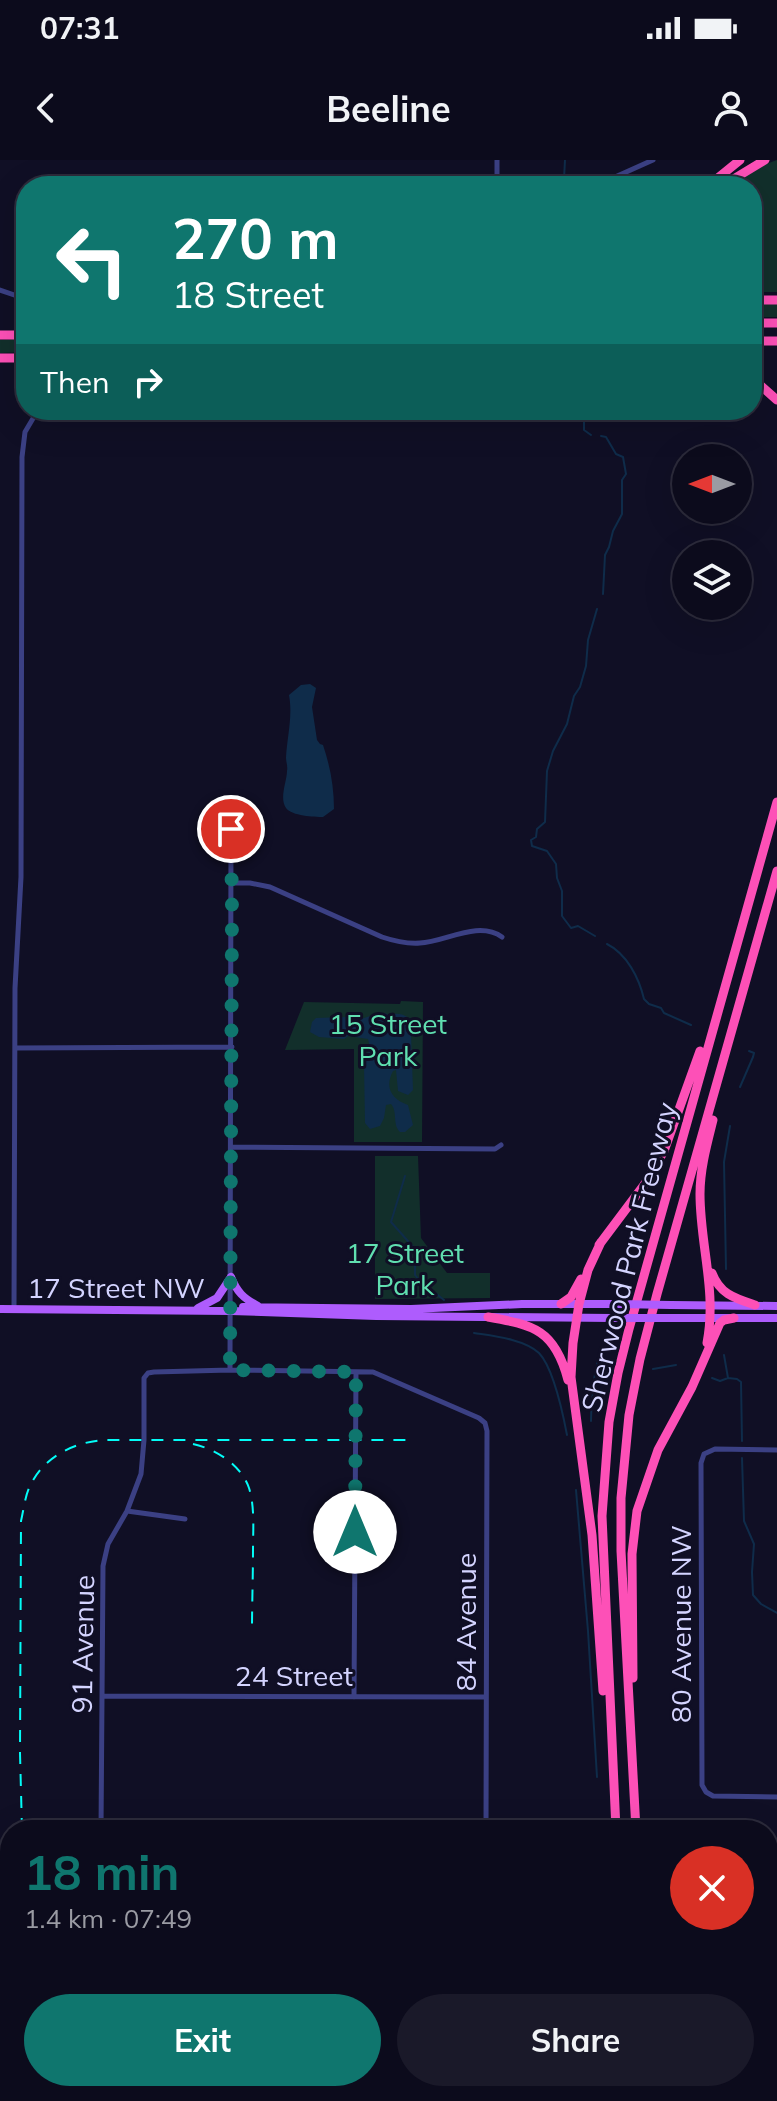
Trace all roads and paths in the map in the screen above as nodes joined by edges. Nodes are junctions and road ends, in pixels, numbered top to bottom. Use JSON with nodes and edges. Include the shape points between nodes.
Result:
{"nodes":[{"id":1,"x":653,"y":160,"type":"edge"},
{"id":2,"x":740,"y":160,"type":"edge"},
{"id":3,"x":765,"y":160,"type":"edge"},
{"id":4,"x":617,"y":176,"type":"edge"},
{"id":5,"x":720,"y":176,"type":"edge"},
{"id":6,"x":739,"y":176,"type":"edge"},
{"id":7,"x":32,"y":420,"type":"edge"},
{"id":8,"x":777,"y":802,"type":"edge"},
{"id":9,"x":231,"y":829,"type":"dead end"},
{"id":10,"x":777,"y":871,"type":"edge"},
{"id":11,"x":232,"y":883,"type":"junction"},
{"id":12,"x":502,"y":937,"type":"dead end"},
{"id":13,"x":717,"y":1015,"type":"junction"},
{"id":14,"x":733,"y":1026,"type":"junction"},
{"id":15,"x":232,"y":1047,"type":"junction"},
{"id":16,"x":15,"y":1048,"type":"junction"},
{"id":17,"x":501,"y":1145,"type":"dead end"},
{"id":18,"x":231,"y":1147,"type":"junction"},
{"id":19,"x":601,"y":1242,"type":"junction"},
{"id":20,"x":706,"y":1250,"type":"junction"},
{"id":21,"x":231,"y":1277,"type":"junction"},
{"id":22,"x":561,"y":1304,"type":"junction"},
{"id":23,"x":579,"y":1304,"type":"junction"},
{"id":24,"x":712,"y":1305,"type":"junction"},
{"id":25,"x":755,"y":1305,"type":"junction"},
{"id":26,"x":259,"y":1306,"type":"junction"},
{"id":27,"x":777,"y":1306,"type":"edge"},
{"id":28,"x":0,"y":1309,"type":"edge"},
{"id":29,"x":14,"y":1309,"type":"junction"},
{"id":30,"x":192,"y":1310,"type":"junction"},
{"id":31,"x":231,"y":1311,"type":"junction"},
{"id":32,"x":488,"y":1317,"type":"junction"},
{"id":33,"x":577,"y":1317,"type":"junction"},
{"id":34,"x":710,"y":1318,"type":"junction"},
{"id":35,"x":734,"y":1318,"type":"junction"},
{"id":36,"x":777,"y":1318,"type":"edge"},
{"id":37,"x":703,"y":1362,"type":"junction"},
{"id":38,"x":230,"y":1370,"type":"junction"},
{"id":39,"x":356,"y":1372,"type":"junction"},
{"id":40,"x":572,"y":1395,"type":"junction"},
{"id":41,"x":777,"y":1450,"type":"edge"},
{"id":42,"x":127,"y":1511,"type":"junction"},
{"id":43,"x":185,"y":1519,"type":"dead end"},
{"id":44,"x":102,"y":1696,"type":"junction"},
{"id":45,"x":354,"y":1697,"type":"junction"},
{"id":46,"x":485,"y":1697,"type":"junction"},
{"id":47,"x":630,"y":1743,"type":"junction"},
{"id":48,"x":777,"y":1797,"type":"edge"},
{"id":49,"x":101,"y":1820,"type":"edge"},
{"id":50,"x":486,"y":1820,"type":"edge"},
{"id":51,"x":614,"y":1820,"type":"edge"},
{"id":52,"x":616,"y":1820,"type":"edge"},
{"id":53,"x":635,"y":1820,"type":"edge"}],
"edges":[{"from":1,"to":4,"type":"street"},
{"from":2,"to":5,"type":"highway"},
{"from":3,"to":6,"type":"highway"},
{"from":7,"to":16,"type":"street","via":[[22,457]]},
{"from":8,"to":13,"type":"highway","name":"Sherwood Park Freeway"},
{"from":9,"to":11,"type":"street"},
{"from":10,"to":14,"type":"highway","name":"Sherwood Park Freeway"},
{"from":11,"to":12,"type":"street","via":[[270,887],[401,943],[465,932]]},
{"from":11,"to":15,"type":"street"},
{"from":13,"to":19,"type":"highway","via":[[664,1151]]},
{"from":13,"to":52,"type":"highway","name":"Sherwood Park Freeway","via":[[624,1349],[606,1446],[602,1516]]},
{"from":14,"to":20,"type":"highway","via":[[701,1180]]},
{"from":14,"to":47,"type":"highway","name":"Sherwood Park Freeway","via":[[629,1415],[620,1525]]},
{"from":15,"to":16,"type":"street"},
{"from":15,"to":18,"type":"street"},
{"from":16,"to":29,"type":"street"},
{"from":17,"to":18,"type":"street"},
{"from":18,"to":21,"type":"street"},
{"from":19,"to":22,"type":"highway","via":[[575,1292]]},
{"from":19,"to":23,"type":"highway"},
{"from":20,"to":24,"type":"highway"},
{"from":20,"to":25,"type":"highway","via":[[722,1291]]},
{"from":21,"to":26,"type":"main road","via":[[243,1298]]},
{"from":21,"to":30,"type":"main road","via":[[214,1301]]},
{"from":21,"to":31,"type":"street"},
{"from":22,"to":23,"type":"main road","name":"17 Street NW"},
{"from":22,"to":26,"type":"main road","name":"17 Street NW","via":[[423,1309]]},
{"from":23,"to":24,"type":"main road","name":"17 Street NW","bridge":true},
{"from":23,"to":33,"type":"highway"},
{"from":24,"to":25,"type":"main road","name":"17 Street NW"},
{"from":24,"to":34,"type":"highway"},
{"from":25,"to":27,"type":"main road","name":"17 Street NW"},
{"from":26,"to":31,"type":"main road","name":"17 Street NW"},
{"from":28,"to":29,"type":"main road","name":"17 Street NW"},
{"from":29,"to":30,"type":"main road","name":"17 Street NW"},
{"from":30,"to":31,"type":"main road","name":"17 Street NW"},
{"from":31,"to":32,"type":"main road","name":"17 Street NW"},
{"from":31,"to":38,"type":"street"},
{"from":32,"to":33,"type":"main road","name":"17 Street NW"},
{"from":32,"to":40,"type":"highway","via":[[526,1325],[547,1338],[559,1352]]},
{"from":33,"to":34,"type":"main road","bridge":true},
{"from":33,"to":40,"type":"highway"},
{"from":34,"to":35,"type":"main road"},
{"from":34,"to":37,"type":"highway"},
{"from":35,"to":36,"type":"main road"},
{"from":35,"to":37,"type":"highway","via":[[720,1323]]},
{"from":37,"to":47,"type":"highway","via":[[658,1450],[637,1511]]},
{"from":38,"to":39,"type":"street"},
{"from":38,"to":42,"type":"street","name":"91 Avenue","via":[[148,1373],[144,1378],[143,1459]]},
{"from":39,"to":45,"type":"street"},
{"from":39,"to":46,"type":"street","name":"84 Avenue","via":[[378,1373],[485,1423]]},
{"from":40,"to":51,"type":"highway","via":[[592,1535]]},
{"from":41,"to":48,"type":"street","name":"80 Avenue NW","via":[[715,1449],[704,1454],[701,1463],[702,1785],[713,1796]]},
{"from":42,"to":43,"type":"street"},
{"from":42,"to":44,"type":"street","name":"91 Avenue","via":[[108,1544],[103,1566]]},
{"from":44,"to":45,"type":"street","name":"24 Street"},
{"from":44,"to":49,"type":"street","name":"91 Avenue"},
{"from":45,"to":46,"type":"street","name":"24 Street"},
{"from":46,"to":50,"type":"street","name":"84 Avenue"},
{"from":47,"to":53,"type":"highway","name":"Sherwood Park Freeway"}]}
